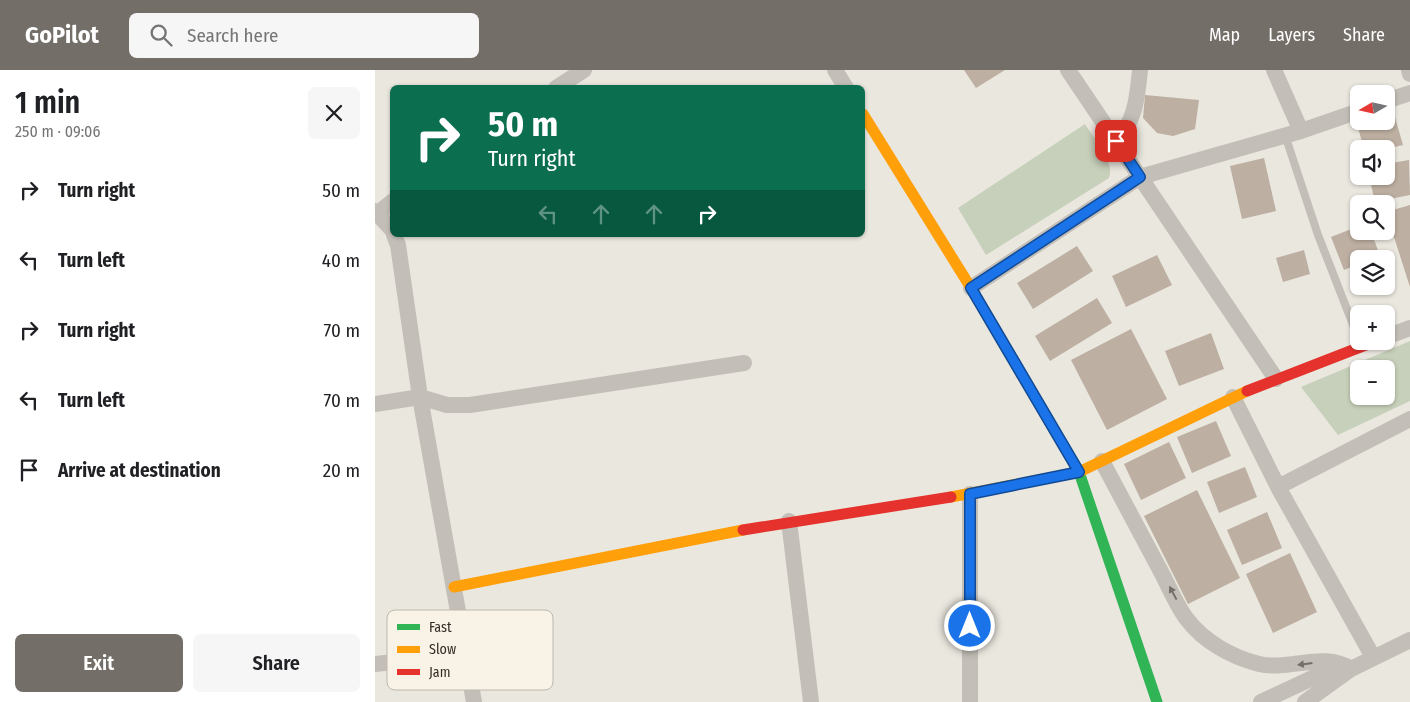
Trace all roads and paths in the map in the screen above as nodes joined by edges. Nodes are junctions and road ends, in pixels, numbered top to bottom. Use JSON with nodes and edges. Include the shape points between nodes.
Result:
{"nodes":[{"id":1,"x":584,"y":70,"type":"edge"},
{"id":2,"x":835,"y":70,"type":"edge"},
{"id":3,"x":1068,"y":70,"type":"edge"},
{"id":4,"x":1140,"y":70,"type":"edge"},
{"id":5,"x":1274,"y":70,"type":"edge"},
{"id":6,"x":1409,"y":70,"type":"edge"},
{"id":7,"x":1410,"y":74,"type":"edge"},
{"id":8,"x":561,"y":85,"type":"edge"},
{"id":9,"x":844,"y":85,"type":"edge"},
{"id":10,"x":1410,"y":93,"type":"edge"},
{"id":11,"x":1395,"y":98,"type":"edge"},
{"id":12,"x":1350,"y":114,"type":"edge"},
{"id":13,"x":865,"y":117,"type":"edge"},
{"id":14,"x":1293,"y":133,"type":"junction"},
{"id":15,"x":1116,"y":141,"type":"junction"},
{"id":16,"x":1140,"y":177,"type":"junction"},
{"id":17,"x":390,"y":203,"type":"edge"},
{"id":18,"x":377,"y":212,"type":"edge"},
{"id":19,"x":390,"y":227,"type":"edge"},
{"id":20,"x":395,"y":237,"type":"edge"},
{"id":21,"x":971,"y":288,"type":"junction"},
{"id":22,"x":1350,"y":317,"type":"edge"},
{"id":23,"x":1410,"y":328,"type":"edge"},
{"id":24,"x":1395,"y":334,"type":"edge"},
{"id":25,"x":1350,"y":346,"type":"edge"},
{"id":26,"x":744,"y":363,"type":"dead end"},
{"id":27,"x":1276,"y":379,"type":"junction"},
{"id":28,"x":420,"y":397,"type":"junction"},
{"id":29,"x":1233,"y":397,"type":"junction"},
{"id":30,"x":375,"y":404,"type":"edge"},
{"id":31,"x":1410,"y":419,"type":"edge"},
{"id":32,"x":1102,"y":460,"type":"junction"},
{"id":33,"x":1079,"y":472,"type":"junction"},
{"id":34,"x":1278,"y":487,"type":"junction"},
{"id":35,"x":970,"y":494,"type":"junction"},
{"id":36,"x":789,"y":521,"type":"junction"},
{"id":37,"x":454,"y":587,"type":"junction"},
{"id":38,"x":458,"y":610,"type":"edge"},
{"id":39,"x":1410,"y":640,"type":"edge"},
{"id":40,"x":1373,"y":657,"type":"junction"},
{"id":41,"x":1351,"y":669,"type":"junction"},
{"id":42,"x":1310,"y":701,"type":"edge"},
{"id":43,"x":811,"y":702,"type":"edge"},
{"id":44,"x":970,"y":702,"type":"edge"},
{"id":45,"x":1157,"y":702,"type":"edge"},
{"id":46,"x":1261,"y":702,"type":"edge"}],
"edges":[{"from":1,"to":8,"type":"street"},
{"from":2,"to":9,"type":"street"},
{"from":3,"to":15,"type":"street"},
{"from":4,"to":15,"type":"street","via":[[1135,111],[1130,124]]},
{"from":5,"to":14,"type":"street"},
{"from":6,"to":7,"type":"street"},
{"from":10,"to":11,"type":"street"},
{"from":12,"to":14,"type":"street"},
{"from":13,"to":21,"type":"street"},
{"from":14,"to":16,"type":"street"},
{"from":14,"to":22,"type":"lane","via":[[1318,235]]},
{"from":15,"to":16,"type":"street"},
{"from":16,"to":21,"type":"street"},
{"from":16,"to":27,"type":"street"},
{"from":17,"to":18,"type":"street"},
{"from":18,"to":19,"type":"street"},
{"from":20,"to":28,"type":"street"},
{"from":21,"to":33,"type":"street"},
{"from":23,"to":24,"type":"street"},
{"from":25,"to":27,"type":"street"},
{"from":26,"to":28,"type":"street","via":[[470,405],[447,405]]},
{"from":27,"to":29,"type":"street"},
{"from":28,"to":30,"type":"street"},
{"from":28,"to":37,"type":"street"},
{"from":29,"to":32,"type":"street"},
{"from":29,"to":34,"type":"street"},
{"from":31,"to":34,"type":"street"},
{"from":32,"to":33,"type":"street"},
{"from":41,"to":32,"type":"street","one_way":true,"via":[[1327,661],[1279,667],[1260,664],[1225,651],[1204,636],[1186,617]]},
{"from":33,"to":35,"type":"street"},
{"from":33,"to":45,"type":"street"},
{"from":34,"to":40,"type":"street"},
{"from":35,"to":36,"type":"street"},
{"from":35,"to":44,"type":"street"},
{"from":36,"to":37,"type":"street"},
{"from":36,"to":43,"type":"street"},
{"from":37,"to":38,"type":"street"},
{"from":39,"to":40,"type":"street"},
{"from":40,"to":41,"type":"street"},
{"from":41,"to":42,"type":"street"},
{"from":41,"to":46,"type":"street","via":[[1321,674]]}]}
